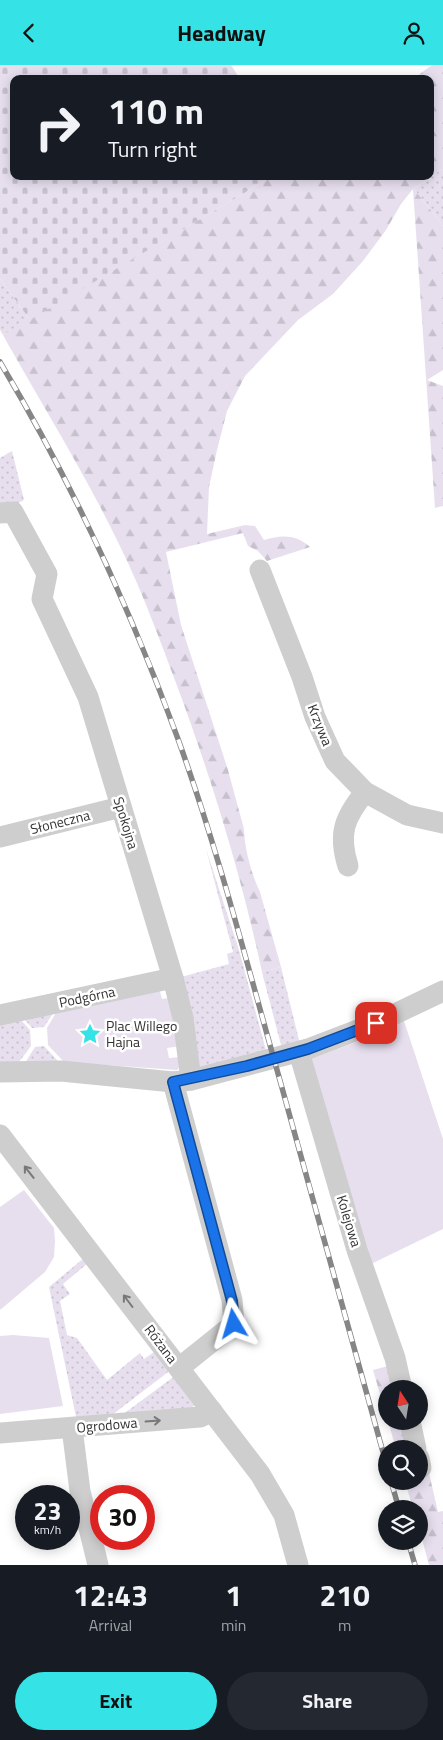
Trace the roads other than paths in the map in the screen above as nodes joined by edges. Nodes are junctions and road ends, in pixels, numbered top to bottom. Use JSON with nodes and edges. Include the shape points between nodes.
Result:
{"nodes":[{"id":1,"x":0,"y":513,"type":"edge"},
{"id":2,"x":260,"y":570,"type":"dead end"},
{"id":3,"x":365,"y":793,"type":"junction"},
{"id":4,"x":121,"y":807,"type":"junction"},
{"id":5,"x":443,"y":823,"type":"edge"},
{"id":6,"x":0,"y":837,"type":"edge"},
{"id":7,"x":348,"y":866,"type":"dead end"},
{"id":8,"x":173,"y":978,"type":"junction"},
{"id":9,"x":443,"y":991,"type":"edge"},
{"id":10,"x":0,"y":1015,"type":"edge"},
{"id":11,"x":299,"y":1052,"type":"junction"},
{"id":12,"x":0,"y":1071,"type":"edge"},
{"id":13,"x":182,"y":1081,"type":"junction"},
{"id":14,"x":0,"y":1135,"type":"edge"},
{"id":15,"x":179,"y":1368,"type":"junction"},
{"id":16,"x":400,"y":1380,"type":"edge"},
{"id":17,"x":212,"y":1411,"type":"junction"},
{"id":18,"x":72,"y":1428,"type":"junction"},
{"id":19,"x":0,"y":1433,"type":"edge"},
{"id":20,"x":98,"y":1565,"type":"edge"},
{"id":21,"x":298,"y":1565,"type":"edge"}],
"edges":[{"from":1,"to":4,"type":"street","name":"Spokojna","via":[[13,512],[47,574],[42,599],[88,697]]},
{"from":2,"to":3,"type":"street","name":"Krzywa","via":[[315,717],[335,761]]},
{"from":3,"to":5,"type":"street","name":"Krzywa","via":[[407,815]]},
{"from":3,"to":7,"type":"street","via":[[351,810],[344,827],[342,844]]},
{"from":4,"to":6,"type":"street","name":"Słoneczna"},
{"from":4,"to":8,"type":"street","name":"Spokojna"},
{"from":8,"to":10,"type":"street","name":"Podgórna"},
{"from":8,"to":13,"type":"street","name":"Spokojna","via":[[183,1018]]},
{"from":9,"to":11,"type":"street","via":[[376,1023]]},
{"from":11,"to":13,"type":"street"},
{"from":11,"to":16,"type":"street","name":"Kolejowa","via":[[357,1250]]},
{"from":12,"to":13,"type":"street","via":[[61,1071]]},
{"from":13,"to":15,"type":"street","name":"Spokojna","via":[[232,1301],[234,1324]]},
{"from":15,"to":14,"type":"street","name":"Różana","one_way":true},
{"from":15,"to":17,"type":"street","name":"Różana"},
{"from":18,"to":17,"type":"street","name":"Ogrodowa","one_way":true,"via":[[200,1417]]},
{"from":17,"to":21,"type":"street","name":"Różana","via":[[260,1474],[284,1515]]},
{"from":18,"to":19,"type":"street","name":"Ogrodowa"},
{"from":18,"to":20,"type":"street","via":[[80,1491]]}]}
